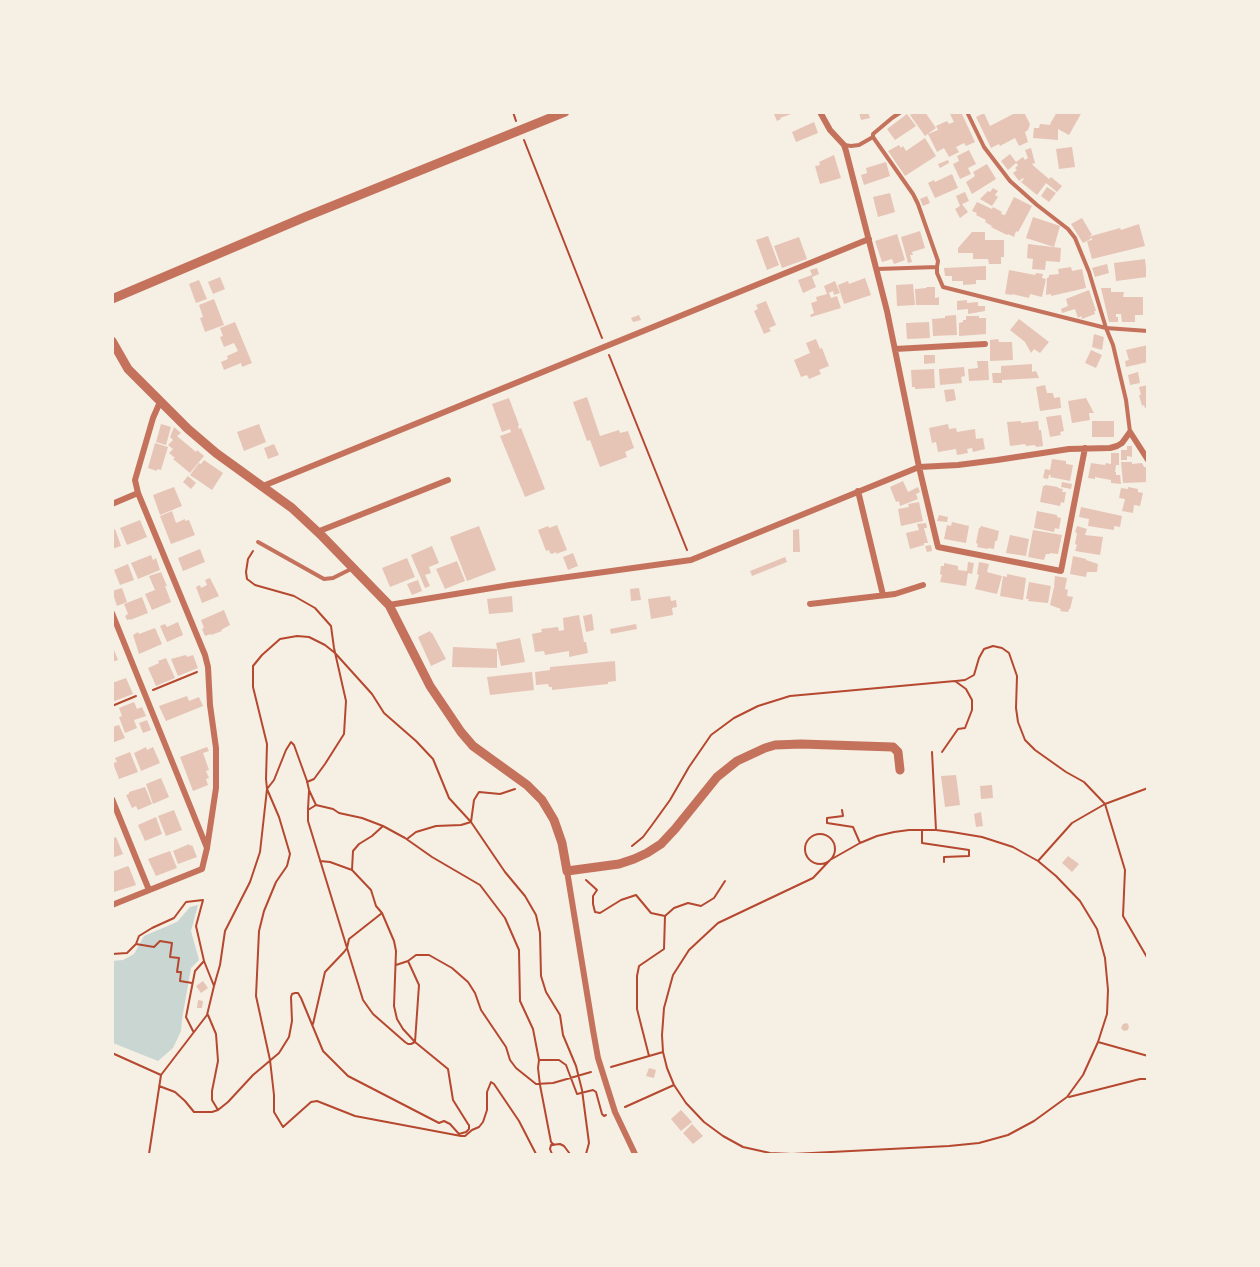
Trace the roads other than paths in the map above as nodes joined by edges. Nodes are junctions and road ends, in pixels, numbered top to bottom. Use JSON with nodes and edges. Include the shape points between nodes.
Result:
{"nodes":[{"id":1,"x":565,"y":112,"type":"edge"},
{"id":2,"x":820,"y":112,"type":"edge"},
{"id":3,"x":902,"y":112,"type":"edge"},
{"id":4,"x":967,"y":112,"type":"edge"},
{"id":5,"x":873,"y":137,"type":"junction"},
{"id":6,"x":844,"y":145,"type":"junction"},
{"id":7,"x":869,"y":239,"type":"junction"},
{"id":8,"x":937,"y":267,"type":"junction"},
{"id":9,"x":877,"y":269,"type":"junction"},
{"id":10,"x":112,"y":299,"type":"edge"},
{"id":11,"x":1106,"y":328,"type":"junction"},
{"id":12,"x":1148,"y":331,"type":"edge"},
{"id":13,"x":112,"y":341,"type":"edge"},
{"id":14,"x":985,"y":344,"type":"dead end"},
{"id":15,"x":895,"y":348,"type":"junction"},
{"id":16,"x":160,"y":402,"type":"junction"},
{"id":17,"x":1131,"y":432,"type":"junction"},
{"id":18,"x":1085,"y":448,"type":"junction"},
{"id":19,"x":1148,"y":460,"type":"edge"},
{"id":20,"x":919,"y":467,"type":"junction"},
{"id":21,"x":448,"y":480,"type":"dead end"},
{"id":22,"x":263,"y":486,"type":"junction"},
{"id":23,"x":858,"y":491,"type":"junction"},
{"id":24,"x":138,"y":493,"type":"junction"},
{"id":25,"x":112,"y":504,"type":"edge"},
{"id":26,"x":317,"y":532,"type":"junction"},
{"id":27,"x":258,"y":542,"type":"road end"},
{"id":28,"x":353,"y":568,"type":"junction"},
{"id":29,"x":923,"y":585,"type":"dead end"},
{"id":30,"x":883,"y":595,"type":"junction"},
{"id":31,"x":810,"y":604,"type":"dead end"},
{"id":32,"x":389,"y":605,"type":"junction"},
{"id":33,"x":112,"y":613,"type":"edge"},
{"id":34,"x":900,"y":770,"type":"dead end"},
{"id":35,"x":112,"y":799,"type":"edge"},
{"id":36,"x":207,"y":848,"type":"junction"},
{"id":37,"x":567,"y":871,"type":"junction"},
{"id":38,"x":149,"y":890,"type":"junction"},
{"id":39,"x":112,"y":905,"type":"edge"},
{"id":40,"x":635,"y":1155,"type":"edge"}],
"edges":[{"from":1,"to":10,"type":"street"},
{"from":2,"to":6,"type":"street"},
{"from":3,"to":5,"type":"lane"},
{"from":4,"to":11,"type":"lane","via":[[984,147],[1010,181],[1075,238]]},
{"from":5,"to":6,"type":"lane","via":[[859,145]]},
{"from":5,"to":8,"type":"lane","via":[[918,204]]},
{"from":6,"to":7,"type":"street"},
{"from":7,"to":9,"type":"street"},
{"from":7,"to":22,"type":"street"},
{"from":8,"to":9,"type":"lane"},
{"from":8,"to":11,"type":"lane","via":[[943,287]]},
{"from":9,"to":15,"type":"street"},
{"from":11,"to":12,"type":"lane"},
{"from":11,"to":17,"type":"lane","via":[[1120,370]]},
{"from":13,"to":16,"type":"street","via":[[128,369]]},
{"from":14,"to":15,"type":"street"},
{"from":15,"to":20,"type":"street"},
{"from":16,"to":22,"type":"street","via":[[216,453]]},
{"from":16,"to":24,"type":"street","via":[[135,480]]},
{"from":17,"to":18,"type":"street","via":[[1117,446]]},
{"from":17,"to":19,"type":"street"},
{"from":18,"to":20,"type":"street"},
{"from":18,"to":20,"type":"street","via":[[1061,571],[938,547]]},
{"from":20,"to":23,"type":"street"},
{"from":21,"to":26,"type":"street"},
{"from":22,"to":26,"type":"street"},
{"from":23,"to":30,"type":"street"},
{"from":23,"to":32,"type":"street","via":[[691,560]]},
{"from":24,"to":25,"type":"street"},
{"from":24,"to":36,"type":"street","via":[[208,667],[216,788]]},
{"from":26,"to":28,"type":"street"},
{"from":27,"to":28,"type":"lane","via":[[324,579]]},
{"from":28,"to":32,"type":"street"},
{"from":29,"to":30,"type":"street"},
{"from":30,"to":31,"type":"street"},
{"from":32,"to":37,"type":"street","via":[[430,686],[460,732],[542,800],[554,820]]},
{"from":33,"to":36,"type":"street"},
{"from":34,"to":37,"type":"street","via":[[898,752],[893,747],[765,747],[717,777],[675,829],[647,853],[619,864]]},
{"from":35,"to":38,"type":"street"},
{"from":36,"to":38,"type":"street","via":[[202,869]]},
{"from":37,"to":40,"type":"street","via":[[601,1066],[615,1112]]},
{"from":38,"to":39,"type":"street"}]}
